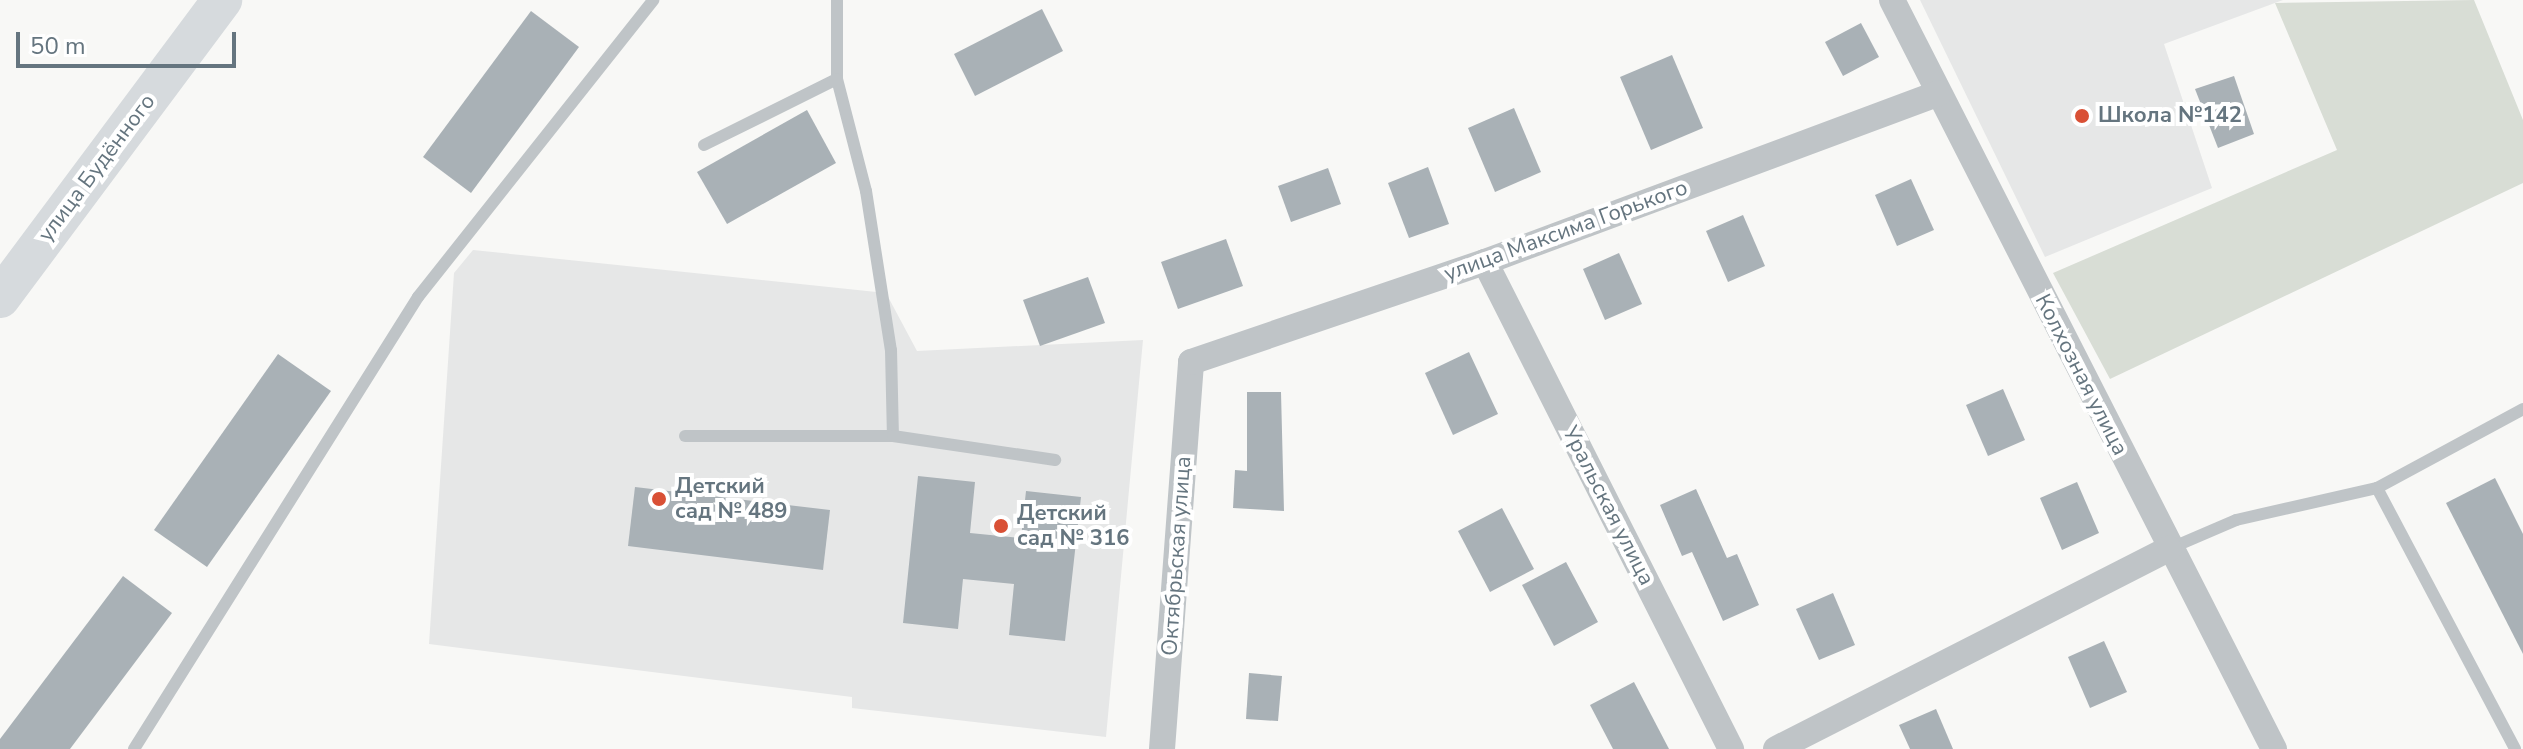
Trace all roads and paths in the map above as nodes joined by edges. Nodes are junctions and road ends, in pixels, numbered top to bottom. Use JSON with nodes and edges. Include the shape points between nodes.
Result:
{"nodes":[{"id":1,"x":222,"y":0,"type":"edge"},
{"id":2,"x":653,"y":0,"type":"edge"},
{"id":3,"x":837,"y":0,"type":"edge"},
{"id":4,"x":1892,"y":0,"type":"edge"},
{"id":5,"x":837,"y":79,"type":"junction"},
{"id":6,"x":1939,"y":93,"type":"junction"},
{"id":7,"x":704,"y":145,"type":"dead end"},
{"id":8,"x":1485,"y":262,"type":"junction"},
{"id":9,"x":0,"y":298,"type":"edge"},
{"id":10,"x":1191,"y":362,"type":"joint"},
{"id":11,"x":2523,"y":409,"type":"edge"},
{"id":12,"x":685,"y":436,"type":"dead end"},
{"id":13,"x":893,"y":436,"type":"junction"},
{"id":14,"x":1055,"y":460,"type":"dead end"},
{"id":15,"x":2377,"y":488,"type":"junction"},
{"id":16,"x":2169,"y":549,"type":"junction"},
{"id":17,"x":134,"y":749,"type":"edge"},
{"id":18,"x":1162,"y":749,"type":"edge"},
{"id":19,"x":1731,"y":749,"type":"edge"},
{"id":20,"x":1776,"y":749,"type":"edge"},
{"id":21,"x":2274,"y":749,"type":"edge"},
{"id":22,"x":2515,"y":749,"type":"edge"}],
"edges":[{"from":1,"to":9,"type":"main road","name":"улица Будённого"},
{"from":2,"to":17,"type":"lane","via":[[418,297]]},
{"from":3,"to":5,"type":"lane"},
{"from":4,"to":6,"type":"street","name":"Колхозная улица"},
{"from":5,"to":7,"type":"lane"},
{"from":5,"to":13,"type":"lane","via":[[868,205],[891,350]]},
{"from":6,"to":8,"type":"street","name":"улица Максима Горького"},
{"from":6,"to":16,"type":"street","name":"Колхозная улица"},
{"from":8,"to":10,"type":"street","name":"улица Максима Горького"},
{"from":8,"to":19,"type":"street","name":"Уральская улица"},
{"from":10,"to":18,"type":"street","name":"Октябрьская улица"},
{"from":11,"to":15,"type":"lane"},
{"from":12,"to":13,"type":"lane"},
{"from":13,"to":14,"type":"lane"},
{"from":15,"to":16,"type":"lane","via":[[2236,520]]},
{"from":15,"to":22,"type":"lane"},
{"from":16,"to":20,"type":"street"},
{"from":16,"to":21,"type":"street","name":"Колхозная улица"}]}
